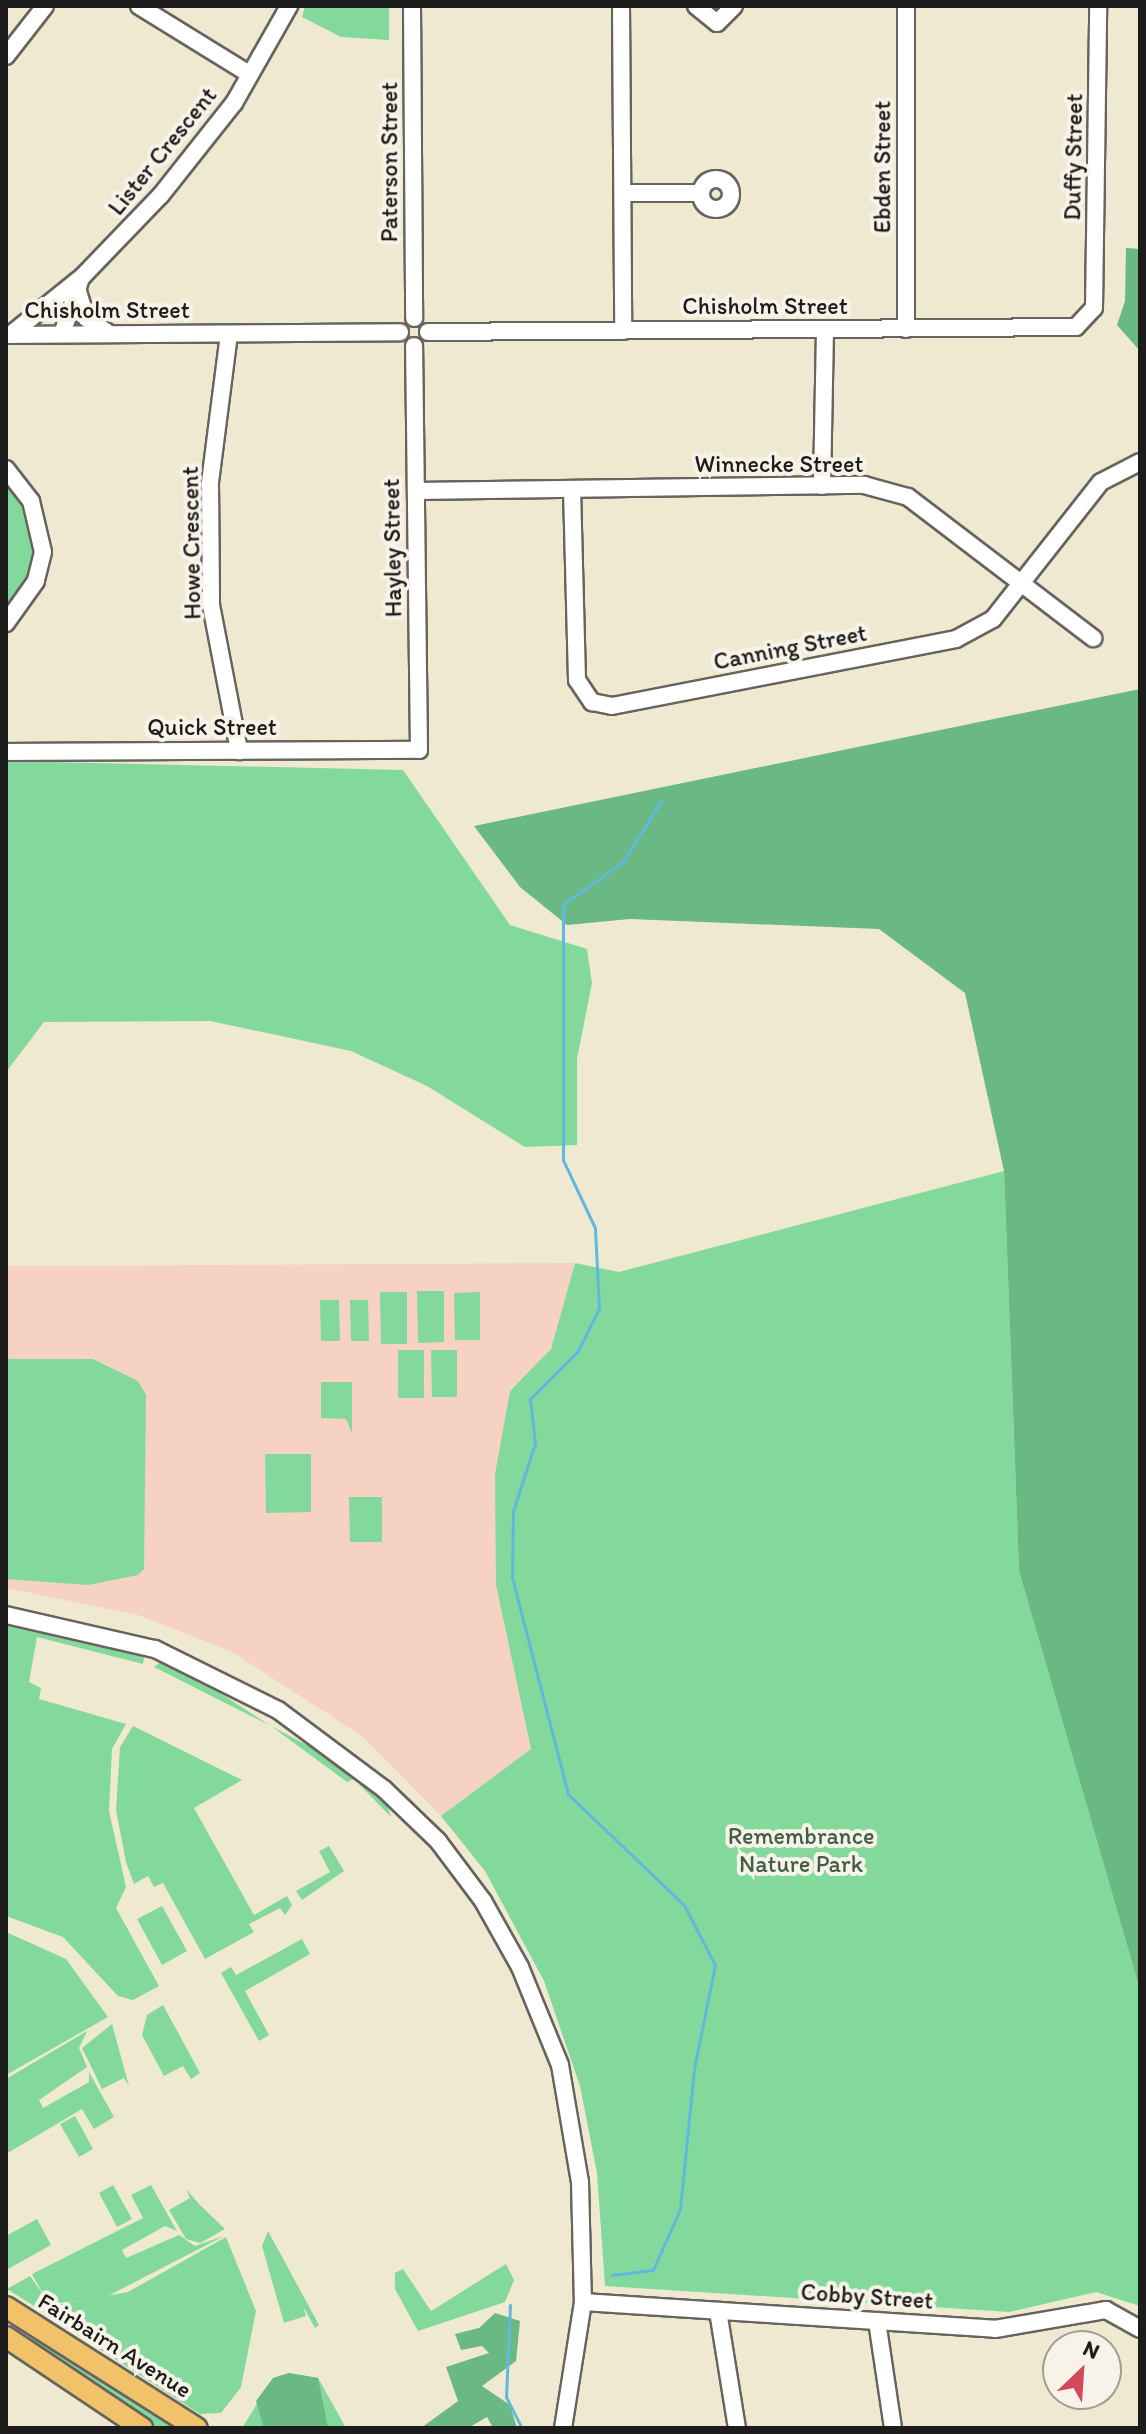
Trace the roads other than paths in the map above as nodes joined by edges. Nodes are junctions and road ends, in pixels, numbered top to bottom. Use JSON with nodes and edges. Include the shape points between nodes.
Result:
{"nodes":[{"id":1,"x":45,"y":6,"type":"edge"},
{"id":2,"x":139,"y":6,"type":"edge"},
{"id":3,"x":289,"y":6,"type":"edge"},
{"id":4,"x":412,"y":6,"type":"edge"},
{"id":5,"x":621,"y":6,"type":"edge"},
{"id":6,"x":633,"y":6,"type":"edge"},
{"id":7,"x":696,"y":6,"type":"edge"},
{"id":8,"x":734,"y":6,"type":"edge"},
{"id":9,"x":906,"y":6,"type":"edge"},
{"id":10,"x":1098,"y":6,"type":"edge"},
{"id":11,"x":6,"y":56,"type":"edge"},
{"id":12,"x":249,"y":74,"type":"junction"},
{"id":13,"x":623,"y":193,"type":"junction"},
{"id":14,"x":701,"y":193,"type":"dead end"},
{"id":15,"x":80,"y":282,"type":"junction"},
{"id":16,"x":1094,"y":308,"type":"joint"},
{"id":17,"x":414,"y":318,"type":"junction"},
{"id":18,"x":825,"y":329,"type":"junction"},
{"id":19,"x":906,"y":329,"type":"junction"},
{"id":20,"x":623,"y":331,"type":"junction"},
{"id":21,"x":400,"y":332,"type":"junction"},
{"id":22,"x":428,"y":332,"type":"junction"},
{"id":23,"x":62,"y":334,"type":"junction"},
{"id":24,"x":110,"y":334,"type":"junction"},
{"id":25,"x":229,"y":334,"type":"junction"},
{"id":26,"x":8,"y":335,"type":"edge"},
{"id":27,"x":414,"y":346,"type":"junction"},
{"id":28,"x":1140,"y":462,"type":"edge"},
{"id":29,"x":6,"y":469,"type":"edge"},
{"id":30,"x":822,"y":486,"type":"junction"},
{"id":31,"x":572,"y":489,"type":"junction"},
{"id":32,"x":416,"y":491,"type":"junction"},
{"id":33,"x":1020,"y":583,"type":"junction"},
{"id":34,"x":6,"y":623,"type":"edge"},
{"id":35,"x":1093,"y":638,"type":"dead end"},
{"id":36,"x":419,"y":750,"type":"joint"},
{"id":37,"x":239,"y":751,"type":"junction"},
{"id":38,"x":6,"y":752,"type":"edge"},
{"id":39,"x":6,"y":1615,"type":"edge"},
{"id":40,"x":583,"y":2302,"type":"junction"},
{"id":41,"x":6,"y":2307,"type":"edge"},
{"id":42,"x":718,"y":2311,"type":"junction"},
{"id":43,"x":877,"y":2321,"type":"junction"},
{"id":44,"x":1140,"y":2329,"type":"edge"},
{"id":45,"x":6,"y":2337,"type":"edge"},
{"id":46,"x":142,"y":2428,"type":"edge"},
{"id":47,"x":197,"y":2428,"type":"edge"},
{"id":48,"x":563,"y":2428,"type":"edge"},
{"id":49,"x":737,"y":2428,"type":"edge"},
{"id":50,"x":893,"y":2428,"type":"edge"}],
"edges":[{"from":1,"to":11,"type":"street"},
{"from":2,"to":12,"type":"street"},
{"from":3,"to":12,"type":"street","name":"Lister Crescent"},
{"from":4,"to":17,"type":"street","name":"Paterson Street"},
{"from":5,"to":6,"type":"street"},
{"from":5,"to":13,"type":"street"},
{"from":7,"to":8,"type":"street","via":[[717,23]]},
{"from":9,"to":19,"type":"street","name":"Ebden Street"},
{"from":10,"to":16,"type":"street","name":"Duffy Street"},
{"from":12,"to":15,"type":"street","name":"Lister Crescent","via":[[203,144]]},
{"from":13,"to":14,"type":"street"},
{"from":13,"to":20,"type":"street"},
{"from":15,"to":23,"type":"street","name":"Lister Crescent"},
{"from":15,"to":24,"type":"street","via":[[86,318]]},
{"from":15,"to":26,"type":"street","name":"Lister Crescent"},
{"from":16,"to":19,"type":"street","name":"Chisholm Street","via":[[1076,327]]},
{"from":17,"to":21,"type":"street"},
{"from":17,"to":22,"type":"street"},
{"from":18,"to":19,"type":"street","name":"Chisholm Street"},
{"from":18,"to":20,"type":"street","name":"Chisholm Street"},
{"from":18,"to":30,"type":"street"},
{"from":20,"to":22,"type":"street","name":"Chisholm Street"},
{"from":21,"to":25,"type":"street","name":"Chisholm Street"},
{"from":21,"to":27,"type":"street"},
{"from":22,"to":27,"type":"street"},
{"from":23,"to":24,"type":"street","name":"Chisholm Street"},
{"from":23,"to":26,"type":"street","name":"Chisholm Street"},
{"from":24,"to":25,"type":"street","name":"Chisholm Street"},
{"from":25,"to":37,"type":"street","name":"Howe Crescent","via":[[210,482],[211,605]]},
{"from":27,"to":32,"type":"street","name":"Hayley Street"},
{"from":28,"to":33,"type":"street","name":"Canning Street","via":[[1092,491]]},
{"from":29,"to":34,"type":"street","via":[[31,501],[43,552],[36,581]]},
{"from":30,"to":31,"type":"street","name":"Winnecke Street"},
{"from":30,"to":33,"type":"street","name":"Winnecke Street","via":[[864,485],[908,497]]},
{"from":31,"to":32,"type":"street","name":"Winnecke Street"},
{"from":31,"to":33,"type":"street","name":"Canning Street","via":[[577,680],[602,706],[956,639],[993,619]]},
{"from":32,"to":36,"type":"street","name":"Hayley Street"},
{"from":33,"to":35,"type":"street","name":"Winnecke Street"},
{"from":36,"to":37,"type":"street","name":"Quick Street"},
{"from":37,"to":38,"type":"street","name":"Quick Street"},
{"from":39,"to":40,"type":"street","via":[[116,1636],[196,1665],[302,1725],[410,1814],[446,1851],[501,1932],[540,2011],[580,2182]]},
{"from":40,"to":42,"type":"street","name":"Cobby Street"},
{"from":40,"to":48,"type":"street"},
{"from":41,"to":47,"type":"main road","name":"Fairbairn Avenue"},
{"from":42,"to":43,"type":"street","name":"Cobby Street"},
{"from":42,"to":49,"type":"street"},
{"from":43,"to":44,"type":"street","name":"Cobby Street","via":[[995,2329],[1096,2310]]},
{"from":43,"to":50,"type":"street"},
{"from":45,"to":46,"type":"main road"}]}
